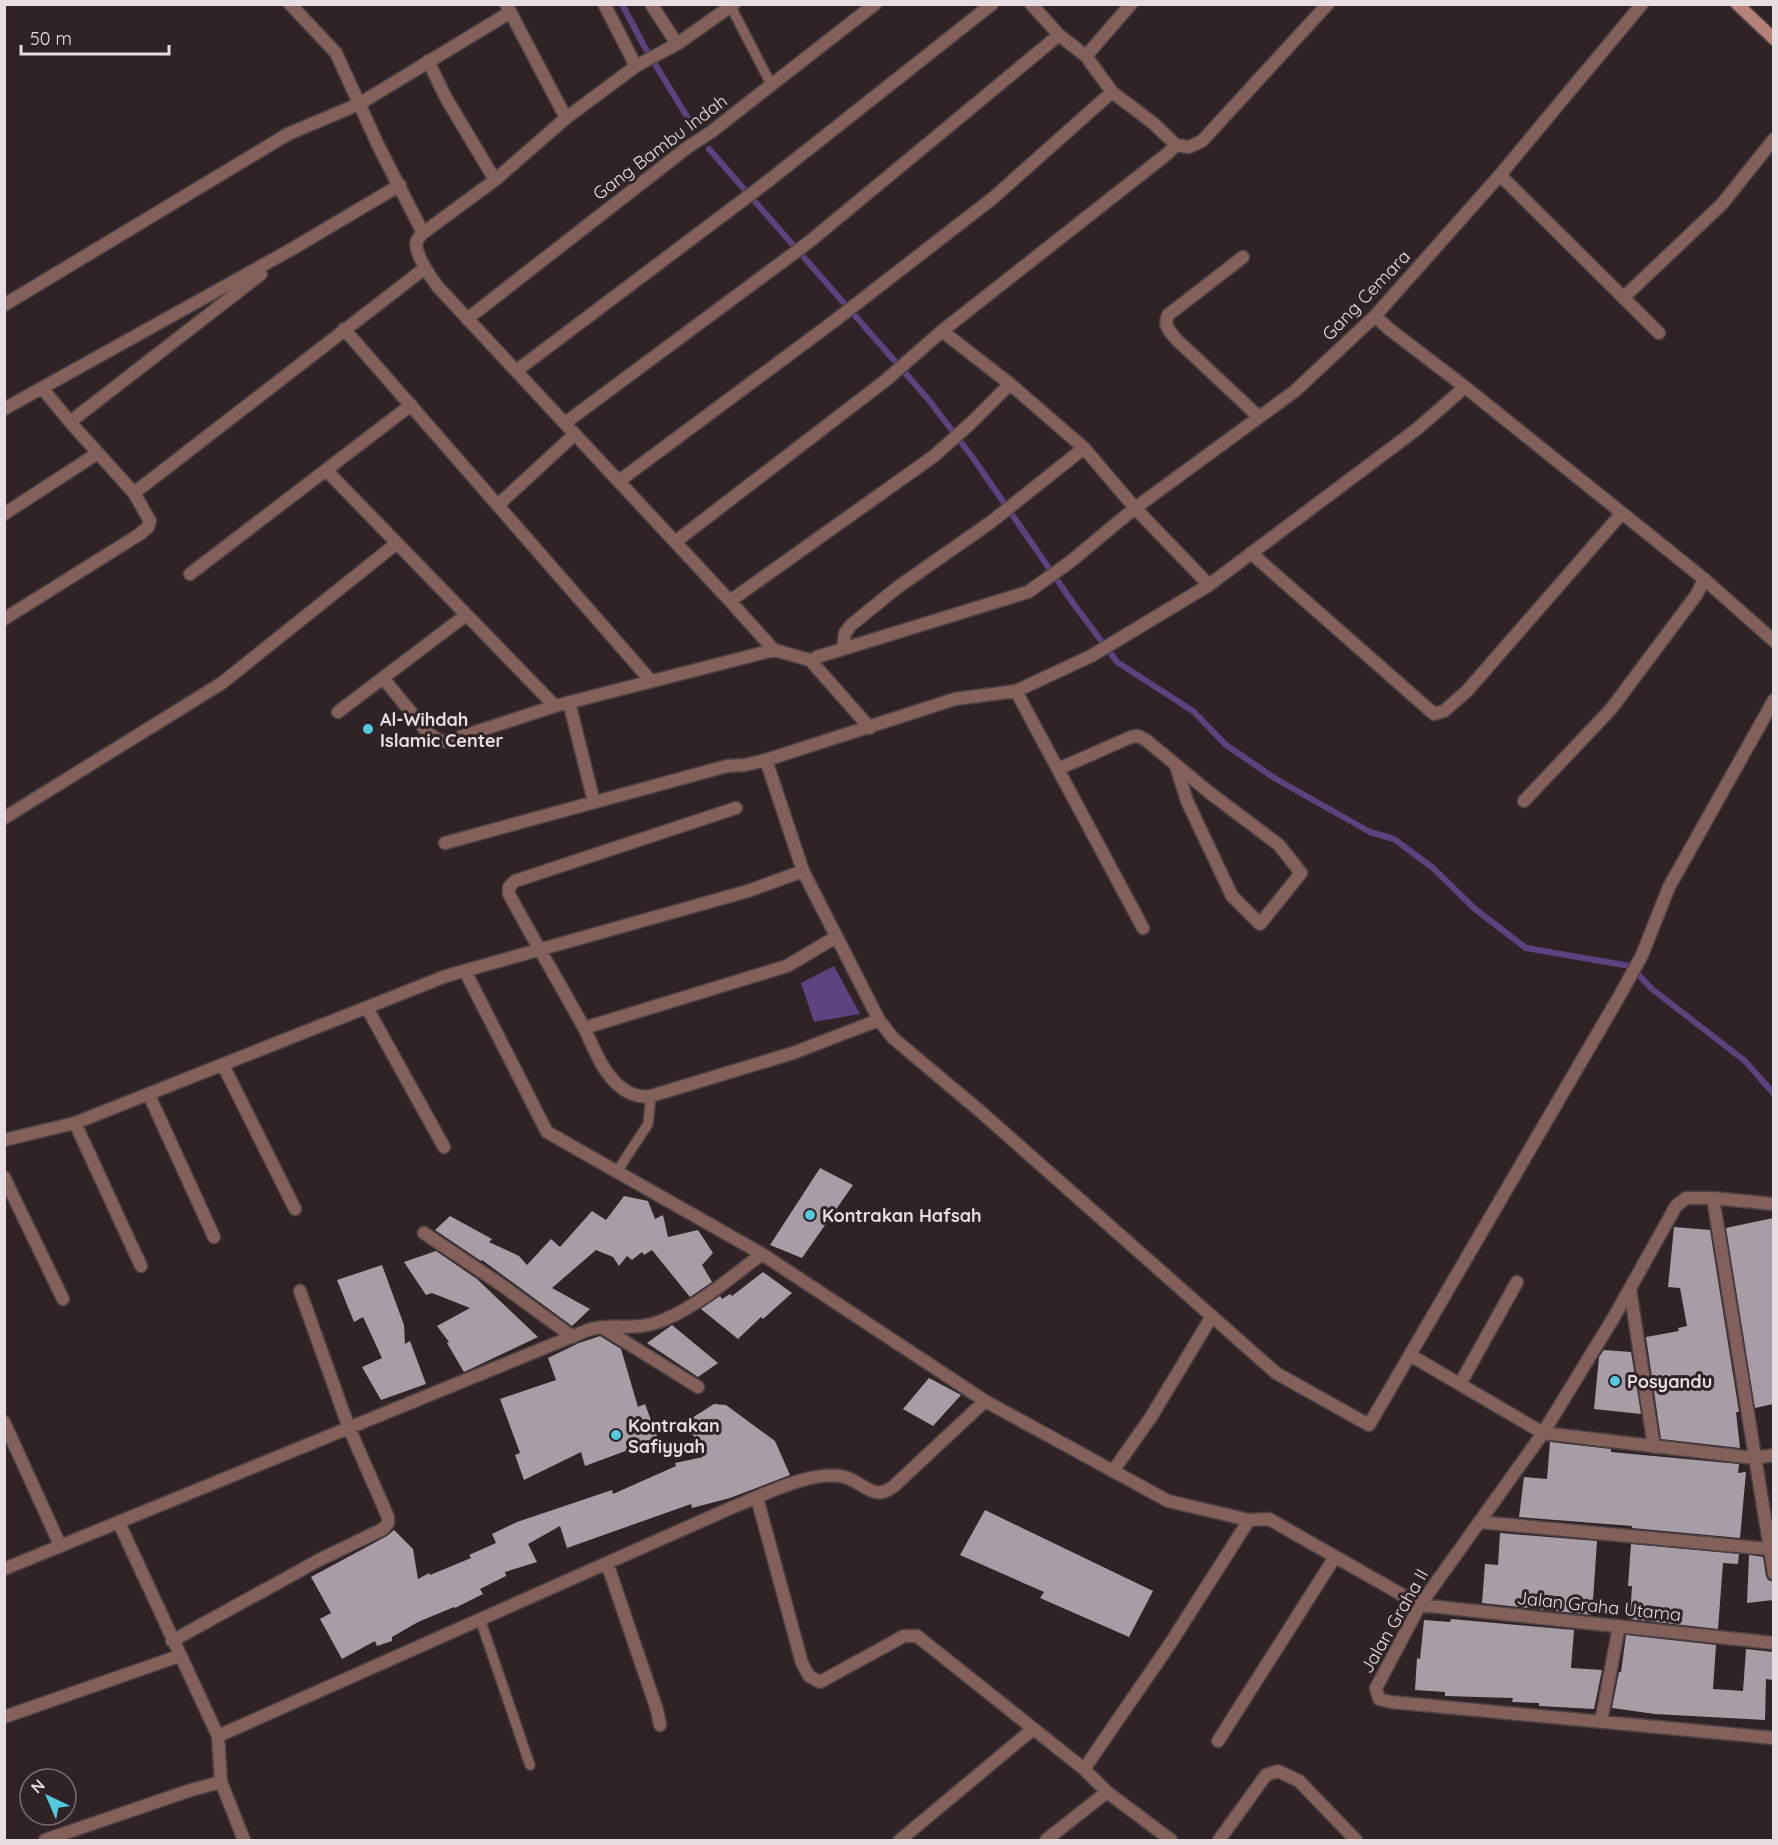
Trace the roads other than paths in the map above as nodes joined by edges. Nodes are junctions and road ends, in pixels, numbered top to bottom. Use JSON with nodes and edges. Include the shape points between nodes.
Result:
{"nodes":[{"id":1,"x":291,"y":4,"type":"edge"},
{"id":2,"x":604,"y":4,"type":"edge"},
{"id":3,"x":651,"y":4,"type":"edge"},
{"id":4,"x":875,"y":4,"type":"edge"},
{"id":5,"x":992,"y":4,"type":"edge"},
{"id":6,"x":1031,"y":4,"type":"edge"},
{"id":7,"x":1131,"y":4,"type":"edge"},
{"id":8,"x":1329,"y":4,"type":"edge"},
{"id":9,"x":1642,"y":4,"type":"edge"},
{"id":10,"x":1737,"y":4,"type":"edge"},
{"id":11,"x":732,"y":6,"type":"edge"},
{"id":12,"x":507,"y":9,"type":"edge"},
{"id":13,"x":1059,"y":35,"type":"junction"},
{"id":14,"x":1773,"y":39,"type":"edge"},
{"id":15,"x":677,"y":44,"type":"junction"},
{"id":16,"x":1086,"y":56,"type":"junction"},
{"id":17,"x":428,"y":61,"type":"junction"},
{"id":18,"x":641,"y":63,"type":"junction"},
{"id":19,"x":771,"y":84,"type":"junction"},
{"id":20,"x":1112,"y":92,"type":"junction"},
{"id":21,"x":359,"y":104,"type":"junction"},
{"id":22,"x":566,"y":118,"type":"junction"},
{"id":23,"x":1773,"y":139,"type":"edge"},
{"id":24,"x":1176,"y":145,"type":"junction"},
{"id":25,"x":1500,"y":175,"type":"junction"},
{"id":26,"x":495,"y":180,"type":"junction"},
{"id":27,"x":400,"y":185,"type":"junction"},
{"id":28,"x":423,"y":233,"type":"junction"},
{"id":29,"x":292,"y":249,"type":"junction"},
{"id":30,"x":1243,"y":257,"type":"dead end"},
{"id":31,"x":425,"y":268,"type":"junction"},
{"id":32,"x":1623,"y":298,"type":"junction"},
{"id":33,"x":4,"y":306,"type":"edge"},
{"id":34,"x":1375,"y":315,"type":"junction"},
{"id":35,"x":467,"y":319,"type":"junction"},
{"id":36,"x":344,"y":329,"type":"junction"},
{"id":37,"x":942,"y":332,"type":"junction"},
{"id":38,"x":1659,"y":333,"type":"dead end"},
{"id":39,"x":516,"y":371,"type":"junction"},
{"id":40,"x":1010,"y":384,"type":"junction"},
{"id":41,"x":1465,"y":387,"type":"junction"},
{"id":42,"x":42,"y":388,"type":"junction"},
{"id":43,"x":411,"y":405,"type":"junction"},
{"id":44,"x":4,"y":409,"type":"edge"},
{"id":45,"x":1259,"y":417,"type":"junction"},
{"id":46,"x":70,"y":422,"type":"junction"},
{"id":47,"x":565,"y":423,"type":"junction"},
{"id":48,"x":575,"y":434,"type":"junction"},
{"id":49,"x":1084,"y":448,"type":"junction"},
{"id":50,"x":98,"y":453,"type":"junction"},
{"id":51,"x":326,"y":470,"type":"junction"},
{"id":52,"x":619,"y":481,"type":"junction"},
{"id":53,"x":134,"y":493,"type":"junction"},
{"id":54,"x":498,"y":505,"type":"junction"},
{"id":55,"x":1135,"y":508,"type":"junction"},
{"id":56,"x":1622,"y":513,"type":"junction"},
{"id":57,"x":4,"y":514,"type":"edge"},
{"id":58,"x":675,"y":542,"type":"junction"},
{"id":59,"x":397,"y":543,"type":"junction"},
{"id":60,"x":1251,"y":553,"type":"junction"},
{"id":61,"x":190,"y":574,"type":"dead end"},
{"id":62,"x":1704,"y":579,"type":"junction"},
{"id":63,"x":1209,"y":585,"type":"junction"},
{"id":64,"x":730,"y":601,"type":"junction"},
{"id":65,"x":466,"y":615,"type":"junction"},
{"id":66,"x":4,"y":620,"type":"edge"},
{"id":67,"x":1773,"y":641,"type":"edge"},
{"id":68,"x":843,"y":649,"type":"junction"},
{"id":69,"x":774,"y":650,"type":"junction"},
{"id":70,"x":811,"y":661,"type":"junction"},
{"id":71,"x":383,"y":678,"type":"junction"},
{"id":72,"x":651,"y":681,"type":"junction"},
{"id":73,"x":1016,"y":691,"type":"junction"},
{"id":74,"x":1773,"y":700,"type":"edge"},
{"id":75,"x":569,"y":702,"type":"junction"},
{"id":76,"x":555,"y":706,"type":"junction"},
{"id":77,"x":338,"y":712,"type":"dead end"},
{"id":78,"x":870,"y":728,"type":"junction"},
{"id":79,"x":766,"y":760,"type":"junction"},
{"id":80,"x":1176,"y":766,"type":"junction"},
{"id":81,"x":1058,"y":769,"type":"junction"},
{"id":82,"x":1524,"y":801,"type":"dead end"},
{"id":83,"x":594,"y":802,"type":"junction"},
{"id":84,"x":736,"y":808,"type":"dead end"},
{"id":85,"x":4,"y":818,"type":"edge"},
{"id":86,"x":445,"y":843,"type":"dead end"},
{"id":87,"x":803,"y":871,"type":"junction"},
{"id":88,"x":1143,"y":928,"type":"dead end"},
{"id":89,"x":836,"y":937,"type":"junction"},
{"id":90,"x":539,"y":950,"type":"junction"},
{"id":91,"x":465,"y":971,"type":"junction"},
{"id":92,"x":367,"y":1008,"type":"junction"},
{"id":93,"x":879,"y":1020,"type":"junction"},
{"id":94,"x":584,"y":1028,"type":"junction"},
{"id":95,"x":223,"y":1065,"type":"junction"},
{"id":96,"x":149,"y":1095,"type":"junction"},
{"id":97,"x":651,"y":1096,"type":"junction"},
{"id":98,"x":75,"y":1123,"type":"junction"},
{"id":99,"x":4,"y":1140,"type":"edge"},
{"id":100,"x":444,"y":1147,"type":"dead end"},
{"id":101,"x":616,"y":1173,"type":"junction"},
{"id":102,"x":4,"y":1177,"type":"edge"},
{"id":103,"x":1713,"y":1198,"type":"junction"},
{"id":104,"x":1773,"y":1204,"type":"edge"},
{"id":105,"x":295,"y":1209,"type":"dead end"},
{"id":106,"x":424,"y":1233,"type":"dead end"},
{"id":107,"x":214,"y":1237,"type":"dead end"},
{"id":108,"x":762,"y":1254,"type":"junction"},
{"id":109,"x":141,"y":1266,"type":"dead end"},
{"id":110,"x":1517,"y":1282,"type":"dead end"},
{"id":111,"x":1630,"y":1289,"type":"junction"},
{"id":112,"x":300,"y":1291,"type":"dead end"},
{"id":113,"x":63,"y":1299,"type":"dead end"},
{"id":114,"x":1212,"y":1316,"type":"junction"},
{"id":115,"x":600,"y":1326,"type":"junction"},
{"id":116,"x":573,"y":1336,"type":"junction"},
{"id":117,"x":1410,"y":1355,"type":"junction"},
{"id":118,"x":1460,"y":1384,"type":"junction"},
{"id":119,"x":698,"y":1387,"type":"dead end"},
{"id":120,"x":985,"y":1401,"type":"junction"},
{"id":121,"x":4,"y":1422,"type":"edge"},
{"id":122,"x":349,"y":1428,"type":"junction"},
{"id":123,"x":1543,"y":1433,"type":"junction"},
{"id":124,"x":1654,"y":1447,"type":"junction"},
{"id":125,"x":1773,"y":1455,"type":"edge"},
{"id":126,"x":1754,"y":1458,"type":"junction"},
{"id":127,"x":1113,"y":1471,"type":"junction"},
{"id":128,"x":757,"y":1497,"type":"junction"},
{"id":129,"x":1249,"y":1520,"type":"junction"},
{"id":130,"x":1479,"y":1522,"type":"junction"},
{"id":131,"x":119,"y":1523,"type":"junction"},
{"id":132,"x":60,"y":1545,"type":"junction"},
{"id":133,"x":1769,"y":1549,"type":"junction"},
{"id":134,"x":1335,"y":1557,"type":"junction"},
{"id":135,"x":607,"y":1563,"type":"junction"},
{"id":136,"x":4,"y":1569,"type":"edge"},
{"id":137,"x":1773,"y":1574,"type":"edge"},
{"id":138,"x":1420,"y":1605,"type":"junction"},
{"id":139,"x":480,"y":1619,"type":"junction"},
{"id":140,"x":1619,"y":1626,"type":"junction"},
{"id":141,"x":172,"y":1641,"type":"junction"},
{"id":142,"x":1773,"y":1643,"type":"edge"},
{"id":143,"x":180,"y":1656,"type":"junction"},
{"id":144,"x":4,"y":1717,"type":"edge"},
{"id":145,"x":1601,"y":1722,"type":"junction"},
{"id":146,"x":660,"y":1725,"type":"dead end"},
{"id":147,"x":1034,"y":1728,"type":"junction"},
{"id":148,"x":218,"y":1736,"type":"junction"},
{"id":149,"x":1773,"y":1738,"type":"edge"},
{"id":150,"x":1218,"y":1741,"type":"dead end"},
{"id":151,"x":530,"y":1765,"type":"dead end"},
{"id":152,"x":1084,"y":1769,"type":"junction"},
{"id":153,"x":221,"y":1782,"type":"junction"},
{"id":154,"x":1107,"y":1792,"type":"junction"},
{"id":155,"x":45,"y":1840,"type":"edge"},
{"id":156,"x":244,"y":1840,"type":"edge"},
{"id":157,"x":900,"y":1840,"type":"edge"},
{"id":158,"x":1046,"y":1840,"type":"edge"},
{"id":159,"x":1171,"y":1840,"type":"edge"},
{"id":160,"x":1219,"y":1840,"type":"edge"},
{"id":161,"x":1356,"y":1840,"type":"edge"}],
"edges":[{"from":1,"to":21,"type":"street","via":[[336,53]]},
{"from":2,"to":18,"type":"street"},
{"from":3,"to":15,"type":"street"},
{"from":4,"to":19,"type":"street","name":"Gang Bambu Indah"},
{"from":5,"to":39,"type":"street","via":[[763,185]]},
{"from":6,"to":13,"type":"street"},
{"from":7,"to":16,"type":"street"},
{"from":8,"to":24,"type":"street","via":[[1202,141],[1189,147]]},
{"from":9,"to":25,"type":"street","name":"Gang Cemara"},
{"from":10,"to":14,"type":"main road"},
{"from":11,"to":15,"type":"street"},
{"from":11,"to":19,"type":"lane"},
{"from":12,"to":17,"type":"street"},
{"from":12,"to":22,"type":"street"},
{"from":13,"to":16,"type":"street"},
{"from":13,"to":47,"type":"street","via":[[809,242]]},
{"from":15,"to":18,"type":"street"},
{"from":16,"to":20,"type":"street"},
{"from":17,"to":21,"type":"street"},
{"from":17,"to":26,"type":"street"},
{"from":18,"to":22,"type":"street"},
{"from":19,"to":35,"type":"street","name":"Gang Bambu Indah"},
{"from":20,"to":24,"type":"street"},
{"from":20,"to":52,"type":"street","via":[[993,198]]},
{"from":21,"to":27,"type":"street"},
{"from":21,"to":33,"type":"street","via":[[288,134]]},
{"from":22,"to":26,"type":"street"},
{"from":23,"to":32,"type":"street","via":[[1722,204]]},
{"from":24,"to":37,"type":"street"},
{"from":25,"to":32,"type":"street"},
{"from":25,"to":34,"type":"street","name":"Gang Cemara"},
{"from":26,"to":28,"type":"street"},
{"from":27,"to":28,"type":"street"},
{"from":27,"to":29,"type":"street"},
{"from":28,"to":31,"type":"street","via":[[416,244]]},
{"from":29,"to":42,"type":"street"},
{"from":29,"to":46,"type":"street"},
{"from":30,"to":45,"type":"street","via":[[1168,315],[1166,323],[1177,340]]},
{"from":31,"to":35,"type":"street"},
{"from":31,"to":36,"type":"street"},
{"from":32,"to":38,"type":"street"},
{"from":34,"to":41,"type":"street"},
{"from":34,"to":45,"type":"street","name":"Gang Cemara","via":[[1295,391]]},
{"from":35,"to":39,"type":"street"},
{"from":36,"to":43,"type":"street"},
{"from":36,"to":53,"type":"street"},
{"from":37,"to":40,"type":"street"},
{"from":37,"to":58,"type":"street","via":[[886,380]]},
{"from":39,"to":47,"type":"street"},
{"from":40,"to":49,"type":"street"},
{"from":40,"to":64,"type":"street","via":[[934,456]]},
{"from":41,"to":56,"type":"street"},
{"from":41,"to":60,"type":"street","via":[[1417,429]]},
{"from":42,"to":44,"type":"street"},
{"from":42,"to":46,"type":"street"},
{"from":43,"to":51,"type":"street"},
{"from":43,"to":54,"type":"street"},
{"from":45,"to":55,"type":"street","name":"Gang Cemara"},
{"from":46,"to":50,"type":"street"},
{"from":47,"to":48,"type":"street"},
{"from":48,"to":52,"type":"street"},
{"from":48,"to":54,"type":"street"},
{"from":49,"to":55,"type":"street"},
{"from":49,"to":68,"type":"street","via":[[851,625],[845,633]]},
{"from":50,"to":53,"type":"street"},
{"from":50,"to":57,"type":"street"},
{"from":51,"to":59,"type":"street"},
{"from":51,"to":61,"type":"street"},
{"from":52,"to":58,"type":"street"},
{"from":53,"to":66,"type":"street","via":[[149,519],[145,530]]},
{"from":54,"to":72,"type":"street"},
{"from":55,"to":63,"type":"street"},
{"from":55,"to":68,"type":"street","name":"Gang Cemara","via":[[1028,592]]},
{"from":56,"to":60,"type":"street","via":[[1467,691],[1444,711],[1434,714]]},
{"from":56,"to":62,"type":"street"},
{"from":58,"to":64,"type":"street"},
{"from":59,"to":65,"type":"street"},
{"from":59,"to":85,"type":"street","via":[[222,683]]},
{"from":60,"to":63,"type":"street"},
{"from":62,"to":67,"type":"street"},
{"from":62,"to":82,"type":"street","via":[[1697,594],[1611,709]]},
{"from":63,"to":73,"type":"street","via":[[1091,656]]},
{"from":64,"to":69,"type":"street"},
{"from":65,"to":71,"type":"street"},
{"from":65,"to":76,"type":"street"},
{"from":68,"to":70,"type":"street","name":"Gang Cemara"},
{"from":69,"to":70,"type":"street"},
{"from":69,"to":72,"type":"street"},
{"from":70,"to":78,"type":"street"},
{"from":71,"to":76,"type":"street","via":[[428,733],[441,741]]},
{"from":71,"to":77,"type":"street"},
{"from":72,"to":75,"type":"street"},
{"from":73,"to":78,"type":"street","via":[[955,699]]},
{"from":73,"to":81,"type":"street"},
{"from":74,"to":117,"type":"street","via":[[1669,887],[1642,955],[1620,995]]},
{"from":75,"to":76,"type":"street"},
{"from":75,"to":83,"type":"street"},
{"from":78,"to":79,"type":"street"},
{"from":79,"to":83,"type":"street","via":[[727,766]]},
{"from":79,"to":87,"type":"street"},
{"from":80,"to":80,"type":"street","via":[[1187,801],[1232,896],[1260,924],[1301,873],[1280,845]]},
{"from":80,"to":81,"type":"street","via":[[1146,740],[1134,736]]},
{"from":81,"to":88,"type":"street"},
{"from":83,"to":86,"type":"street"},
{"from":84,"to":90,"type":"street","via":[[513,882],[509,894]]},
{"from":87,"to":89,"type":"street"},
{"from":87,"to":90,"type":"street","via":[[748,891]]},
{"from":89,"to":93,"type":"street"},
{"from":89,"to":94,"type":"street","via":[[787,966]]},
{"from":90,"to":91,"type":"street"},
{"from":90,"to":94,"type":"street"},
{"from":91,"to":92,"type":"street"},
{"from":91,"to":101,"type":"street","via":[[547,1132]]},
{"from":92,"to":95,"type":"street"},
{"from":92,"to":100,"type":"street"},
{"from":93,"to":97,"type":"street","via":[[794,1053]]},
{"from":93,"to":114,"type":"street","via":[[893,1038]]},
{"from":94,"to":97,"type":"street","via":[[602,1066],[619,1086],[639,1097]]},
{"from":95,"to":96,"type":"street"},
{"from":95,"to":105,"type":"street"},
{"from":96,"to":98,"type":"street"},
{"from":96,"to":107,"type":"street"},
{"from":97,"to":101,"type":"lane","via":[[648,1124]]},
{"from":98,"to":99,"type":"street"},
{"from":98,"to":109,"type":"street"},
{"from":101,"to":108,"type":"street"},
{"from":102,"to":113,"type":"street"},
{"from":103,"to":104,"type":"street"},
{"from":103,"to":111,"type":"street","name":"Jalan Graha II","via":[[1683,1200]]},
{"from":103,"to":126,"type":"street"},
{"from":106,"to":116,"type":"street"},
{"from":108,"to":115,"type":"street","via":[[679,1314],[652,1324]]},
{"from":108,"to":120,"type":"street"},
{"from":110,"to":118,"type":"street"},
{"from":111,"to":123,"type":"street","name":"Jalan Graha II"},
{"from":111,"to":124,"type":"street"},
{"from":112,"to":122,"type":"street"},
{"from":114,"to":117,"type":"street","via":[[1276,1373],[1369,1425]]},
{"from":114,"to":127,"type":"street"},
{"from":115,"to":116,"type":"street"},
{"from":115,"to":119,"type":"street"},
{"from":116,"to":122,"type":"street"},
{"from":117,"to":118,"type":"street"},
{"from":118,"to":123,"type":"street"},
{"from":120,"to":127,"type":"street"},
{"from":120,"to":128,"type":"street","via":[[884,1492],[831,1475],[804,1479]]},
{"from":121,"to":132,"type":"street"},
{"from":122,"to":131,"type":"street"},
{"from":122,"to":141,"type":"street","via":[[388,1517],[387,1526]]},
{"from":123,"to":124,"type":"street"},
{"from":123,"to":130,"type":"street","name":"Jalan Graha II"},
{"from":124,"to":126,"type":"street"},
{"from":125,"to":126,"type":"street"},
{"from":126,"to":133,"type":"street"},
{"from":127,"to":129,"type":"street","via":[[1168,1501]]},
{"from":128,"to":135,"type":"street"},
{"from":128,"to":147,"type":"street","via":[[802,1663],[809,1676],[820,1682],[904,1636],[913,1635]]},
{"from":129,"to":134,"type":"street","via":[[1269,1519]]},
{"from":129,"to":152,"type":"street"},
{"from":130,"to":133,"type":"street"},
{"from":130,"to":138,"type":"street","name":"Jalan Graha II"},
{"from":131,"to":132,"type":"street"},
{"from":131,"to":141,"type":"street"},
{"from":132,"to":136,"type":"street"},
{"from":133,"to":137,"type":"street"},
{"from":134,"to":138,"type":"street"},
{"from":134,"to":150,"type":"street"},
{"from":135,"to":139,"type":"street"},
{"from":135,"to":146,"type":"street"},
{"from":138,"to":140,"type":"street","name":"Jalan Graha Utama"},
{"from":138,"to":145,"type":"street","name":"Jalan Graha II","via":[[1376,1688],[1379,1699]]},
{"from":139,"to":148,"type":"street"},
{"from":139,"to":151,"type":"lane"},
{"from":140,"to":142,"type":"street","name":"Jalan Graha Utama"},
{"from":140,"to":145,"type":"street"},
{"from":141,"to":143,"type":"street"},
{"from":143,"to":144,"type":"street"},
{"from":143,"to":148,"type":"street"},
{"from":145,"to":149,"type":"street","name":"Jalan Graha II"},
{"from":147,"to":152,"type":"street"},
{"from":147,"to":157,"type":"street"},
{"from":148,"to":153,"type":"street"},
{"from":152,"to":154,"type":"street"},
{"from":153,"to":155,"type":"street"},
{"from":153,"to":156,"type":"street"},
{"from":154,"to":158,"type":"street"},
{"from":154,"to":159,"type":"street"},
{"from":160,"to":161,"type":"street","via":[[1266,1775],[1278,1771],[1299,1781]]}]}
